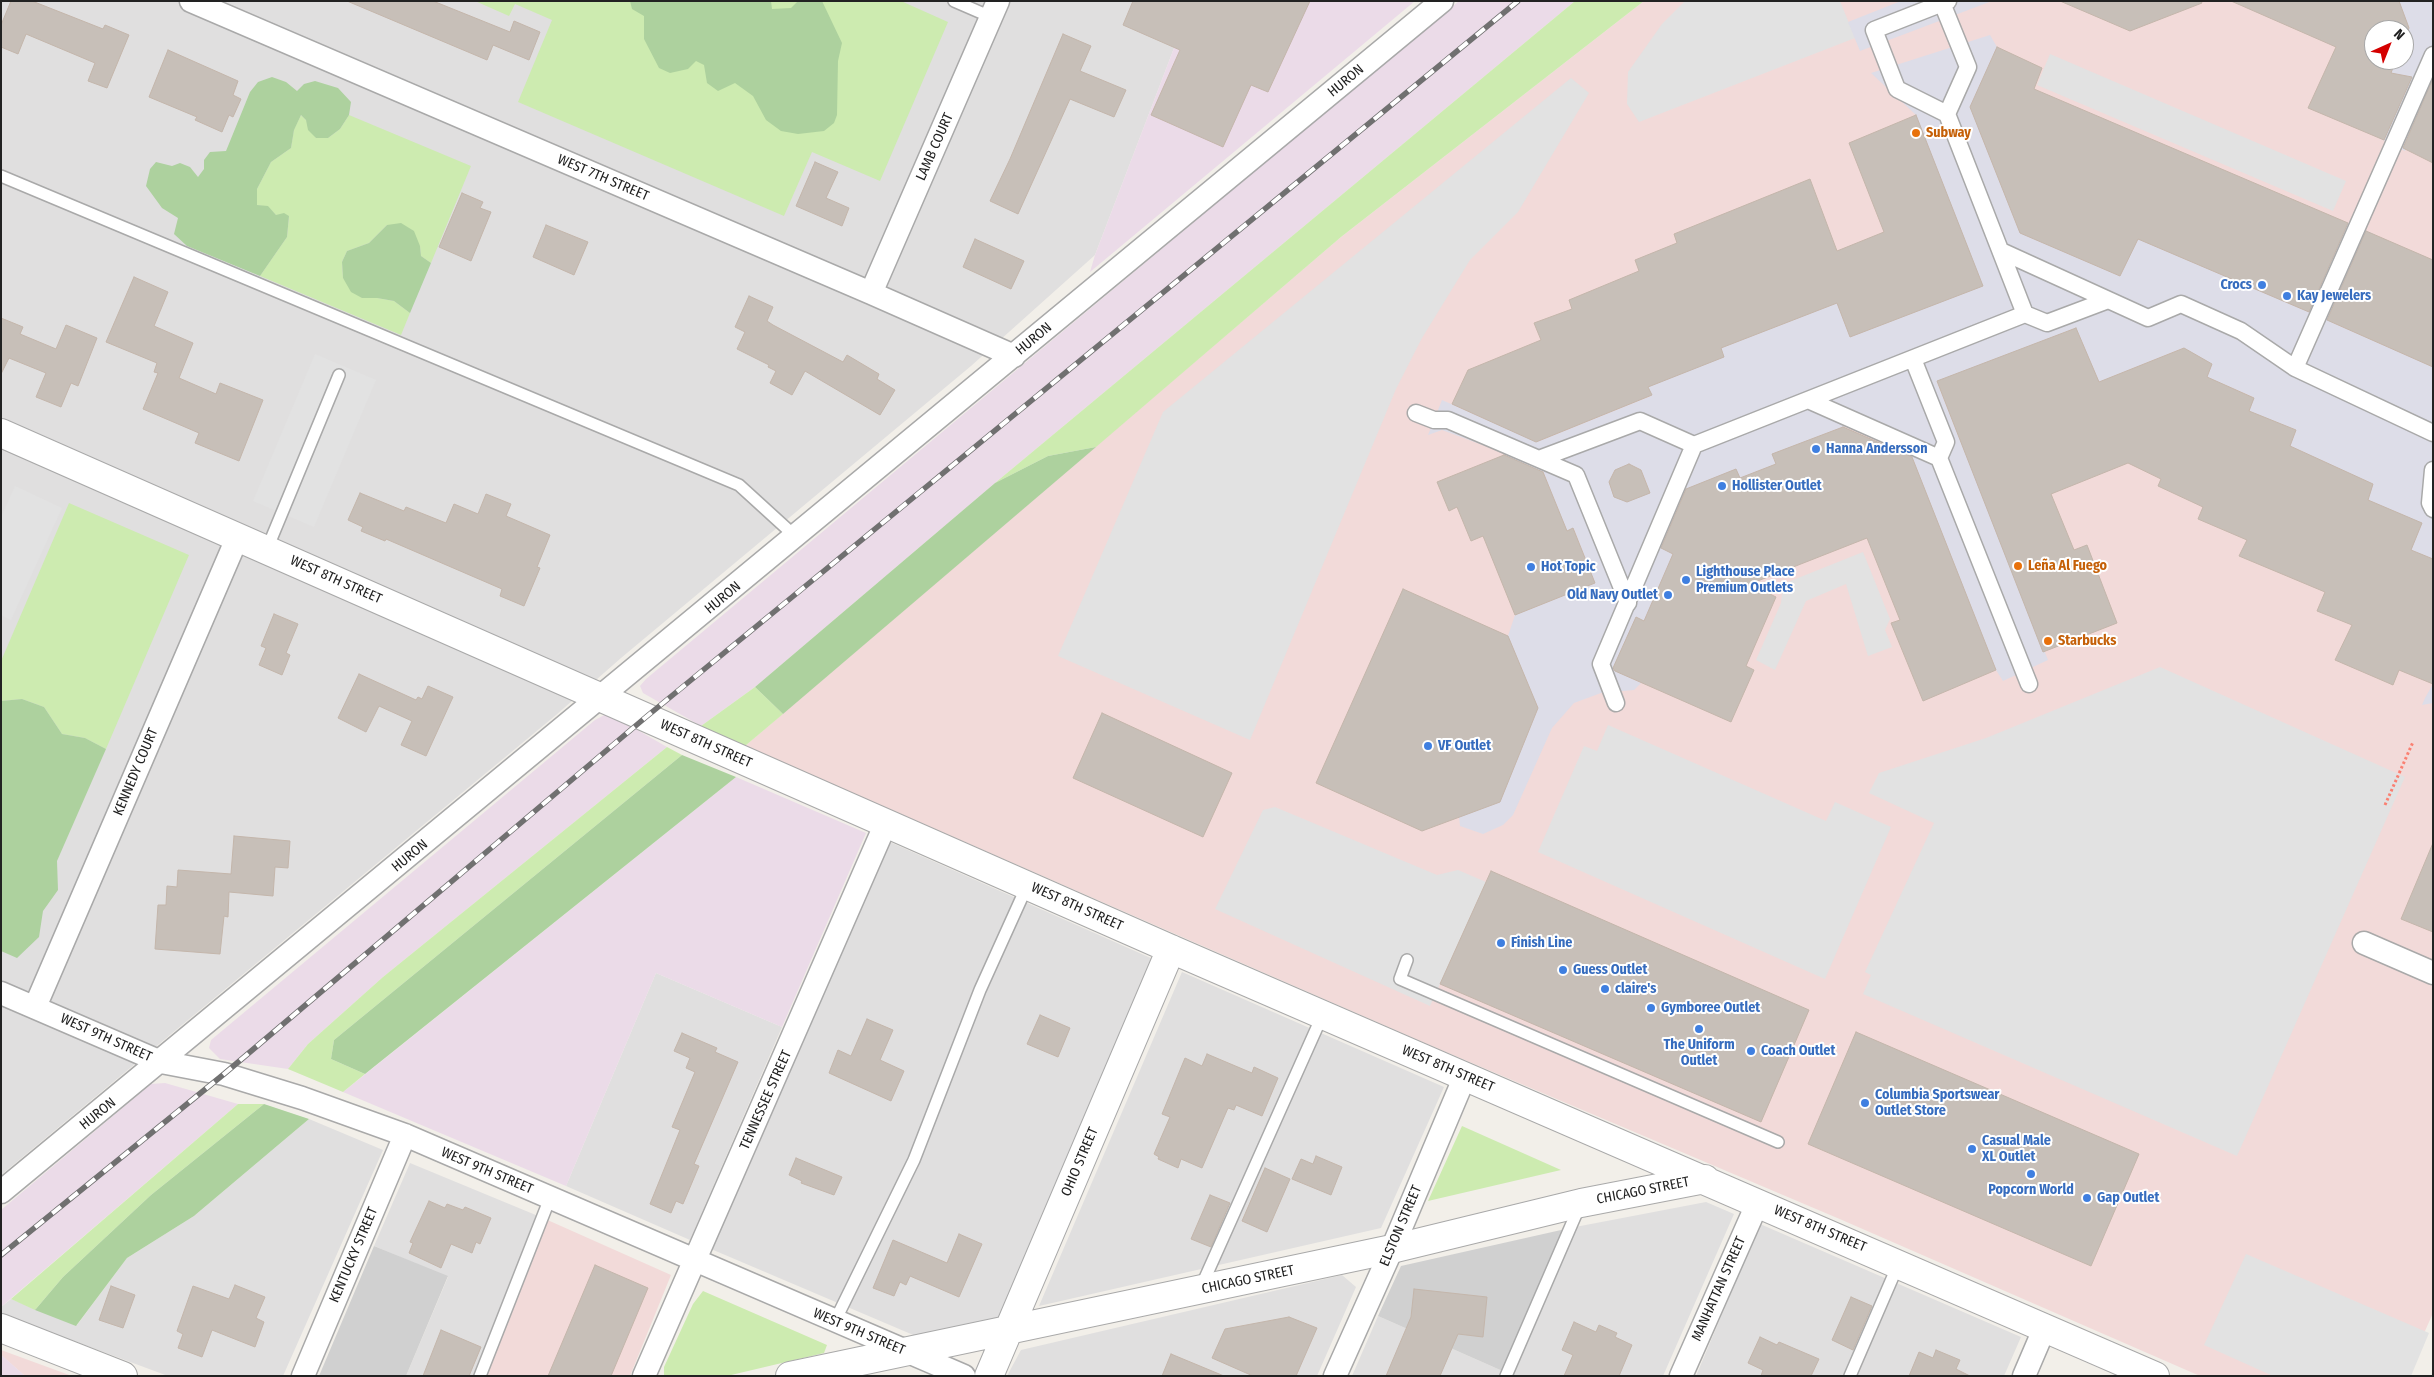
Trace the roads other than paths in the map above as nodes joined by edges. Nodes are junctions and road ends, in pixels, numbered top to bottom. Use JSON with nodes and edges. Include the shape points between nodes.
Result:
{"nodes":[{"id":1,"x":191,"y":1,"type":"edge"},
{"id":2,"x":954,"y":1,"type":"edge"},
{"id":3,"x":1440,"y":2,"type":"edge"},
{"id":4,"x":1945,"y":2,"type":"edge"},
{"id":5,"x":995,"y":9,"type":"edge"},
{"id":6,"x":2433,"y":55,"type":"edge"},
{"id":7,"x":1947,"y":114,"type":"junction"},
{"id":8,"x":1,"y":176,"type":"edge"},
{"id":9,"x":2001,"y":251,"type":"junction"},
{"id":10,"x":871,"y":293,"type":"junction"},
{"id":11,"x":2108,"y":300,"type":"junction"},
{"id":12,"x":2025,"y":314,"type":"junction"},
{"id":13,"x":1014,"y":356,"type":"junction"},
{"id":14,"x":1912,"y":359,"type":"junction"},
{"id":15,"x":2295,"y":368,"type":"junction"},
{"id":16,"x":338,"y":374,"type":"dead end"},
{"id":17,"x":1808,"y":400,"type":"junction"},
{"id":18,"x":1416,"y":413,"type":"dead end"},
{"id":19,"x":2433,"y":432,"type":"edge"},
{"id":20,"x":1,"y":433,"type":"edge"},
{"id":21,"x":1694,"y":445,"type":"junction"},
{"id":22,"x":1939,"y":458,"type":"junction"},
{"id":23,"x":1538,"y":459,"type":"junction"},
{"id":24,"x":2432,"y":473,"type":"edge"},
{"id":25,"x":2433,"y":509,"type":"edge"},
{"id":26,"x":238,"y":536,"type":"junction"},
{"id":27,"x":796,"y":537,"type":"junction"},
{"id":28,"x":267,"y":549,"type":"junction"},
{"id":29,"x":1628,"y":602,"type":"junction"},
{"id":30,"x":2029,"y":684,"type":"dead end"},
{"id":31,"x":602,"y":698,"type":"junction"},
{"id":32,"x":1616,"y":703,"type":"dead end"},
{"id":33,"x":886,"y":823,"type":"junction"},
{"id":34,"x":1028,"y":886,"type":"junction"},
{"id":35,"x":2364,"y":943,"type":"dead end"},
{"id":36,"x":1171,"y":949,"type":"junction"},
{"id":37,"x":1407,"y":960,"type":"dead end"},
{"id":38,"x":2433,"y":973,"type":"edge"},
{"id":39,"x":1,"y":993,"type":"edge"},
{"id":40,"x":35,"y":1007,"type":"junction"},
{"id":41,"x":1323,"y":1014,"type":"junction"},
{"id":42,"x":161,"y":1062,"type":"junction"},
{"id":43,"x":1465,"y":1076,"type":"junction"},
{"id":44,"x":405,"y":1135,"type":"junction"},
{"id":45,"x":1778,"y":1142,"type":"dead end"},
{"id":46,"x":1705,"y":1179,"type":"junction"},
{"id":47,"x":1,"y":1192,"type":"edge"},
{"id":48,"x":550,"y":1198,"type":"junction"},
{"id":49,"x":1758,"y":1202,"type":"junction"},
{"id":50,"x":1581,"y":1203,"type":"junction"},
{"id":51,"x":1392,"y":1249,"type":"junction"},
{"id":52,"x":695,"y":1261,"type":"junction"},
{"id":53,"x":1899,"y":1263,"type":"junction"},
{"id":54,"x":1200,"y":1290,"type":"junction"},
{"id":55,"x":835,"y":1322,"type":"junction"},
{"id":56,"x":2045,"y":1327,"type":"junction"},
{"id":57,"x":1,"y":1328,"type":"edge"},
{"id":58,"x":1008,"y":1331,"type":"junction"},
{"id":59,"x":906,"y":1352,"type":"junction"},
{"id":60,"x":817,"y":1373,"type":"edge"},
{"id":61,"x":123,"y":1376,"type":"edge"},
{"id":62,"x":303,"y":1376,"type":"edge"},
{"id":63,"x":480,"y":1376,"type":"edge"},
{"id":64,"x":644,"y":1376,"type":"edge"},
{"id":65,"x":790,"y":1376,"type":"edge"},
{"id":66,"x":964,"y":1376,"type":"edge"},
{"id":67,"x":989,"y":1376,"type":"edge"},
{"id":68,"x":1335,"y":1376,"type":"edge"},
{"id":69,"x":1506,"y":1376,"type":"edge"},
{"id":70,"x":1681,"y":1376,"type":"edge"},
{"id":71,"x":1850,"y":1376,"type":"edge"},
{"id":72,"x":2024,"y":1376,"type":"edge"},
{"id":73,"x":2155,"y":1376,"type":"edge"}],
"edges":[{"from":1,"to":10,"type":"street","name":"WEST 7TH STREET"},
{"from":2,"to":5,"type":"lane"},
{"from":3,"to":13,"type":"street","name":"HURON"},
{"from":4,"to":7,"type":"street","via":[[1968,68]]},
{"from":4,"to":7,"type":"street","via":[[1874,30],[1897,89]]},
{"from":5,"to":10,"type":"street","name":"LAMB COURT"},
{"from":6,"to":15,"type":"street"},
{"from":7,"to":9,"type":"street"},
{"from":8,"to":27,"type":"lane","via":[[739,485]]},
{"from":9,"to":11,"type":"street"},
{"from":9,"to":12,"type":"street"},
{"from":10,"to":13,"type":"street","name":"WEST 7TH STREET"},
{"from":11,"to":12,"type":"street","via":[[2047,324]]},
{"from":11,"to":15,"type":"street","via":[[2148,318],[2181,304],[2241,331]]},
{"from":12,"to":14,"type":"street"},
{"from":13,"to":27,"type":"street","name":"HURON"},
{"from":14,"to":17,"type":"street"},
{"from":14,"to":22,"type":"street","via":[[1946,442]]},
{"from":15,"to":19,"type":"street"},
{"from":16,"to":28,"type":"lane"},
{"from":17,"to":21,"type":"street"},
{"from":17,"to":22,"type":"street"},
{"from":18,"to":23,"type":"street","via":[[1434,420],[1448,420]]},
{"from":20,"to":26,"type":"street","name":"WEST 8TH STREET"},
{"from":21,"to":23,"type":"street","via":[[1640,421]]},
{"from":21,"to":29,"type":"street"},
{"from":22,"to":30,"type":"street"},
{"from":23,"to":29,"type":"street","via":[[1576,475]]},
{"from":24,"to":25,"type":"street","via":[[2430,504]]},
{"from":26,"to":28,"type":"street","name":"WEST 8TH STREET"},
{"from":26,"to":40,"type":"street","name":"KENNEDY COURT"},
{"from":27,"to":31,"type":"street","name":"HURON"},
{"from":28,"to":31,"type":"street","name":"WEST 8TH STREET"},
{"from":29,"to":32,"type":"street","via":[[1601,664]]},
{"from":31,"to":33,"type":"street","name":"WEST 8TH STREET"},
{"from":31,"to":42,"type":"street","name":"HURON"},
{"from":33,"to":34,"type":"street","name":"WEST 8TH STREET"},
{"from":33,"to":52,"type":"street","name":"TENNESSEE STREET"},
{"from":34,"to":36,"type":"street","name":"WEST 8TH STREET"},
{"from":34,"to":55,"type":"lane","via":[[980,990],[914,1160]]},
{"from":35,"to":38,"type":"street"},
{"from":36,"to":41,"type":"street","name":"WEST 8TH STREET"},
{"from":36,"to":58,"type":"street","name":"OHIO STREET"},
{"from":37,"to":45,"type":"lane","via":[[1400,979]]},
{"from":39,"to":40,"type":"street","name":"WEST 9TH STREET"},
{"from":40,"to":42,"type":"street","name":"WEST 9TH STREET"},
{"from":41,"to":43,"type":"street","name":"WEST 8TH STREET"},
{"from":41,"to":54,"type":"lane"},
{"from":42,"to":44,"type":"street","name":"WEST 9TH STREET","via":[[224,1074]]},
{"from":42,"to":47,"type":"street","name":"HURON"},
{"from":43,"to":46,"type":"street","name":"WEST 8TH STREET"},
{"from":43,"to":51,"type":"street","name":"ELSTON STREET"},
{"from":44,"to":48,"type":"street","name":"WEST 9TH STREET"},
{"from":44,"to":62,"type":"street","name":"KENTUCKY STREET"},
{"from":46,"to":49,"type":"street","name":"WEST 8TH STREET"},
{"from":46,"to":50,"type":"street","name":"CHICAGO STREET"},
{"from":48,"to":52,"type":"street","name":"WEST 9TH STREET"},
{"from":48,"to":63,"type":"lane"},
{"from":49,"to":53,"type":"street","name":"WEST 8TH STREET"},
{"from":49,"to":70,"type":"street","name":"MANHATTAN STREET"},
{"from":50,"to":51,"type":"street","name":"CHICAGO STREET"},
{"from":50,"to":69,"type":"lane"},
{"from":51,"to":54,"type":"street","name":"CHICAGO STREET"},
{"from":51,"to":68,"type":"street","name":"ELSTON STREET"},
{"from":52,"to":55,"type":"street","name":"WEST 9TH STREET"},
{"from":52,"to":64,"type":"street","name":"TENNESSEE STREET"},
{"from":53,"to":56,"type":"street","name":"WEST 8TH STREET"},
{"from":53,"to":71,"type":"lane"},
{"from":54,"to":58,"type":"street","name":"CHICAGO STREET"},
{"from":55,"to":59,"type":"street","name":"WEST 9TH STREET"},
{"from":56,"to":72,"type":"street"},
{"from":56,"to":73,"type":"street","name":"WEST 8TH STREET"},
{"from":57,"to":61,"type":"street"},
{"from":58,"to":59,"type":"street","name":"CHICAGO STREET"},
{"from":58,"to":67,"type":"street","name":"OHIO STREET"},
{"from":59,"to":60,"type":"street","name":"CHICAGO STREET"},
{"from":59,"to":66,"type":"street","name":"WEST 9TH STREET"},
{"from":60,"to":65,"type":"street","name":"CHICAGO STREET"}]}
